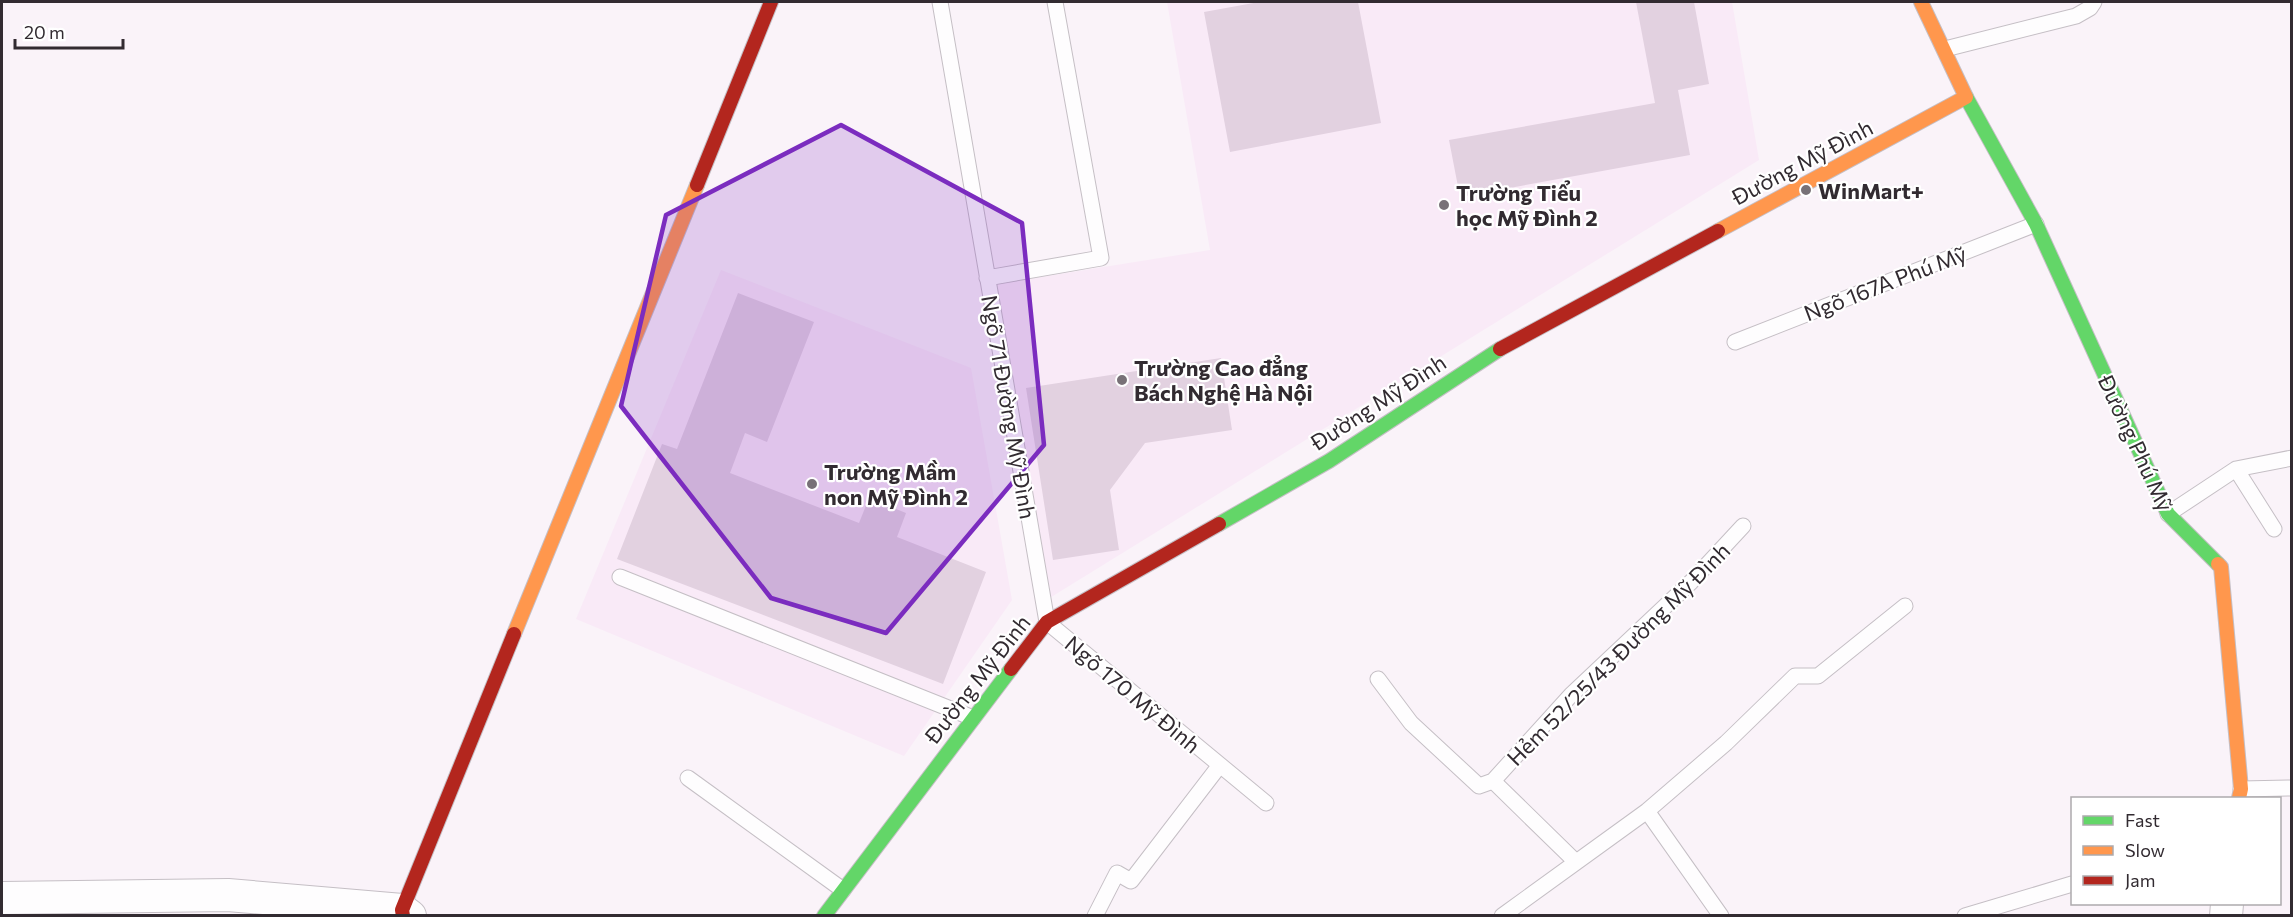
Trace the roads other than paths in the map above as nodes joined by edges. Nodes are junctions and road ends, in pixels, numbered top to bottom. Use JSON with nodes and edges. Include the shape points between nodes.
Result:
{"nodes":[{"id":1,"x":771,"y":2,"type":"edge"},
{"id":2,"x":940,"y":2,"type":"edge"},
{"id":3,"x":1055,"y":2,"type":"edge"},
{"id":4,"x":1921,"y":2,"type":"edge"},
{"id":5,"x":2094,"y":2,"type":"edge"},
{"id":6,"x":1945,"y":49,"type":"junction"},
{"id":7,"x":1966,"y":97,"type":"junction"},
{"id":8,"x":2036,"y":224,"type":"junction"},
{"id":9,"x":987,"y":278,"type":"junction"},
{"id":10,"x":1735,"y":342,"type":"dead end"},
{"id":11,"x":2292,"y":458,"type":"edge"},
{"id":12,"x":2236,"y":469,"type":"junction"},
{"id":13,"x":2168,"y":514,"type":"junction"},
{"id":14,"x":1743,"y":526,"type":"dead end"},
{"id":15,"x":2274,"y":529,"type":"dead end"},
{"id":16,"x":620,"y":577,"type":"dead end"},
{"id":17,"x":1905,"y":606,"type":"dead end"},
{"id":18,"x":1047,"y":622,"type":"junction"},
{"id":19,"x":1378,"y":679,"type":"dead end"},
{"id":20,"x":973,"y":718,"type":"junction"},
{"id":21,"x":1220,"y":765,"type":"junction"},
{"id":22,"x":688,"y":778,"type":"dead end"},
{"id":23,"x":1493,"y":781,"type":"junction"},
{"id":24,"x":2292,"y":788,"type":"edge"},
{"id":25,"x":2240,"y":794,"type":"edge"},
{"id":26,"x":1266,"y":803,"type":"dead end"},
{"id":27,"x":1647,"y":811,"type":"junction"},
{"id":28,"x":1576,"y":862,"type":"junction"},
{"id":29,"x":2071,"y":885,"type":"edge"},
{"id":30,"x":843,"y":890,"type":"junction"},
{"id":31,"x":2,"y":898,"type":"edge"},
{"id":32,"x":228,"y":905,"type":"edge"},
{"id":33,"x":405,"y":914,"type":"edge"},
{"id":34,"x":824,"y":915,"type":"edge"},
{"id":35,"x":1095,"y":915,"type":"edge"},
{"id":36,"x":1502,"y":915,"type":"edge"},
{"id":37,"x":1721,"y":915,"type":"edge"},
{"id":38,"x":1965,"y":915,"type":"edge"}],
"edges":[{"from":1,"to":33,"type":"street"},
{"from":2,"to":9,"type":"lane"},
{"from":3,"to":9,"type":"lane","name":"Ngõ 71 Đường Mỹ Đình","via":[[1101,258]]},
{"from":4,"to":6,"type":"street"},
{"from":5,"to":6,"type":"lane","via":[[2076,16]]},
{"from":6,"to":7,"type":"street"},
{"from":7,"to":8,"type":"street","name":"Đường Phú Mỹ"},
{"from":7,"to":18,"type":"street","name":"Đường Mỹ Đình","via":[[1483,358],[1329,461]]},
{"from":8,"to":10,"type":"lane","name":"Ngõ 167A Phú Mỹ"},
{"from":8,"to":13,"type":"street","name":"Đường Phú Mỹ"},
{"from":9,"to":18,"type":"lane","name":"Ngõ 71 Đường Mỹ Đình"},
{"from":11,"to":12,"type":"lane"},
{"from":12,"to":13,"type":"lane"},
{"from":12,"to":15,"type":"lane"},
{"from":13,"to":25,"type":"street","name":"Đường Phú Mỹ","via":[[2221,567]]},
{"from":14,"to":23,"type":"lane","name":"Hẻm 52/25/43 Đường Mỹ Đình","via":[[1691,582],[1571,695]]},
{"from":16,"to":20,"type":"lane"},
{"from":17,"to":27,"type":"lane","via":[[1818,676],[1795,676],[1726,743]]},
{"from":18,"to":20,"type":"street","name":"Đường Mỹ Đình"},
{"from":18,"to":21,"type":"lane","name":"Ngõ 170 Mỹ Đình"},
{"from":19,"to":23,"type":"lane","name":"Hẻm 52/25/43 Đường Mỹ Đình","via":[[1411,723],[1479,786]]},
{"from":20,"to":30,"type":"street","name":"Đường Mỹ Đình"},
{"from":21,"to":26,"type":"lane","name":"Ngõ 170 Mỹ Đình"},
{"from":21,"to":35,"type":"lane","name":"Ngõ 170 Mỹ Đình","via":[[1131,881],[1117,873]]},
{"from":22,"to":30,"type":"lane"},
{"from":23,"to":28,"type":"lane","name":"Hẻm 52/25/43 Đường Mỹ Đình"},
{"from":24,"to":25,"type":"lane"},
{"from":27,"to":28,"type":"lane"},
{"from":27,"to":37,"type":"lane"},
{"from":28,"to":36,"type":"lane"},
{"from":29,"to":38,"type":"lane"},
{"from":30,"to":34,"type":"street","name":"Đường Mỹ Đình"},
{"from":31,"to":32,"type":"street"},
{"from":32,"to":33,"type":"street"}]}
